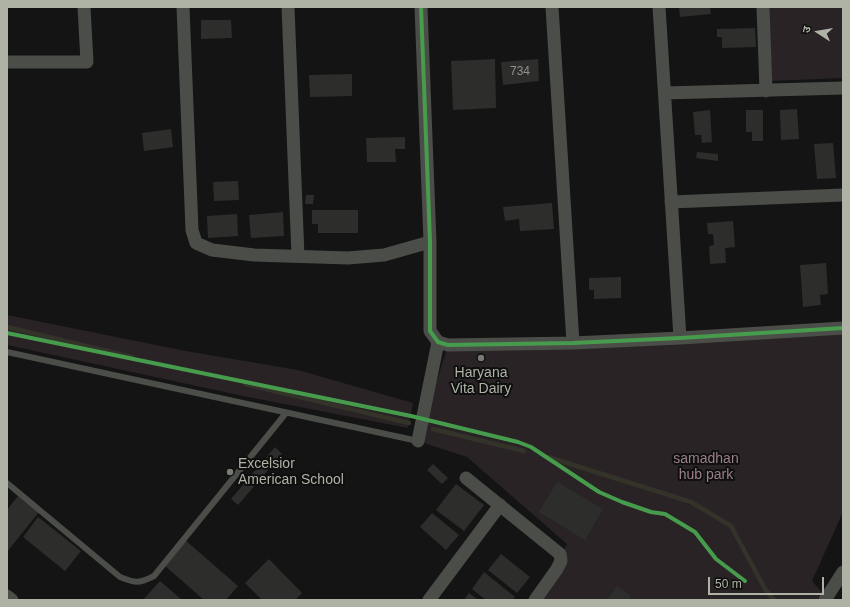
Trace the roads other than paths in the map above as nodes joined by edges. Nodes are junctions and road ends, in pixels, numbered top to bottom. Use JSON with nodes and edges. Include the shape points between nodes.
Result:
{"nodes":[{"id":1,"x":84,"y":7,"type":"edge"},
{"id":2,"x":183,"y":7,"type":"edge"},
{"id":3,"x":288,"y":7,"type":"edge"},
{"id":4,"x":421,"y":7,"type":"edge"},
{"id":5,"x":552,"y":7,"type":"edge"},
{"id":6,"x":659,"y":7,"type":"edge"},
{"id":7,"x":763,"y":7,"type":"edge"},
{"id":8,"x":7,"y":62,"type":"edge"},
{"id":9,"x":843,"y":88,"type":"edge"},
{"id":10,"x":766,"y":91,"type":"junction"},
{"id":11,"x":665,"y":93,"type":"junction"},
{"id":12,"x":843,"y":195,"type":"edge"},
{"id":13,"x":671,"y":202,"type":"junction"},
{"id":14,"x":430,"y":242,"type":"junction"},
{"id":15,"x":298,"y":256,"type":"junction"},
{"id":16,"x":843,"y":328,"type":"edge"},
{"id":17,"x":680,"y":338,"type":"junction"},
{"id":18,"x":438,"y":342,"type":"junction"},
{"id":19,"x":573,"y":343,"type":"junction"},
{"id":20,"x":7,"y":352,"type":"edge"},
{"id":21,"x":286,"y":413,"type":"junction"},
{"id":22,"x":418,"y":441,"type":"joint"},
{"id":23,"x":466,"y":478,"type":"dead end"},
{"id":24,"x":7,"y":483,"type":"edge"},
{"id":25,"x":500,"y":505,"type":"junction"},
{"id":26,"x":843,"y":572,"type":"edge"},
{"id":27,"x":7,"y":596,"type":"edge"},
{"id":28,"x":12,"y":600,"type":"edge"},
{"id":29,"x":429,"y":600,"type":"edge"},
{"id":30,"x":535,"y":600,"type":"edge"},
{"id":31,"x":826,"y":600,"type":"edge"}],
"edges":[{"from":1,"to":8,"type":"street","via":[[87,62]]},
{"from":2,"to":15,"type":"street","via":[[192,230],[196,243],[219,251]]},
{"from":3,"to":15,"type":"street"},
{"from":4,"to":14,"type":"street"},
{"from":5,"to":19,"type":"street"},
{"from":6,"to":11,"type":"street"},
{"from":7,"to":10,"type":"street"},
{"from":9,"to":10,"type":"street"},
{"from":10,"to":11,"type":"street"},
{"from":11,"to":13,"type":"street"},
{"from":12,"to":13,"type":"street"},
{"from":13,"to":17,"type":"street"},
{"from":14,"to":15,"type":"street","via":[[384,255],[348,258]]},
{"from":14,"to":18,"type":"street","via":[[430,331]]},
{"from":16,"to":17,"type":"street"},
{"from":17,"to":19,"type":"street"},
{"from":18,"to":19,"type":"street","via":[[448,345]]},
{"from":18,"to":22,"type":"street"},
{"from":20,"to":21,"type":"lane"},
{"from":21,"to":22,"type":"lane"},
{"from":21,"to":24,"type":"lane","via":[[154,576],[144,582],[120,577]]},
{"from":23,"to":25,"type":"street"},
{"from":25,"to":29,"type":"street"},
{"from":25,"to":30,"type":"street","via":[[560,554],[561,561],[557,569]]},
{"from":26,"to":31,"type":"street"},
{"from":27,"to":28,"type":"street"}]}
